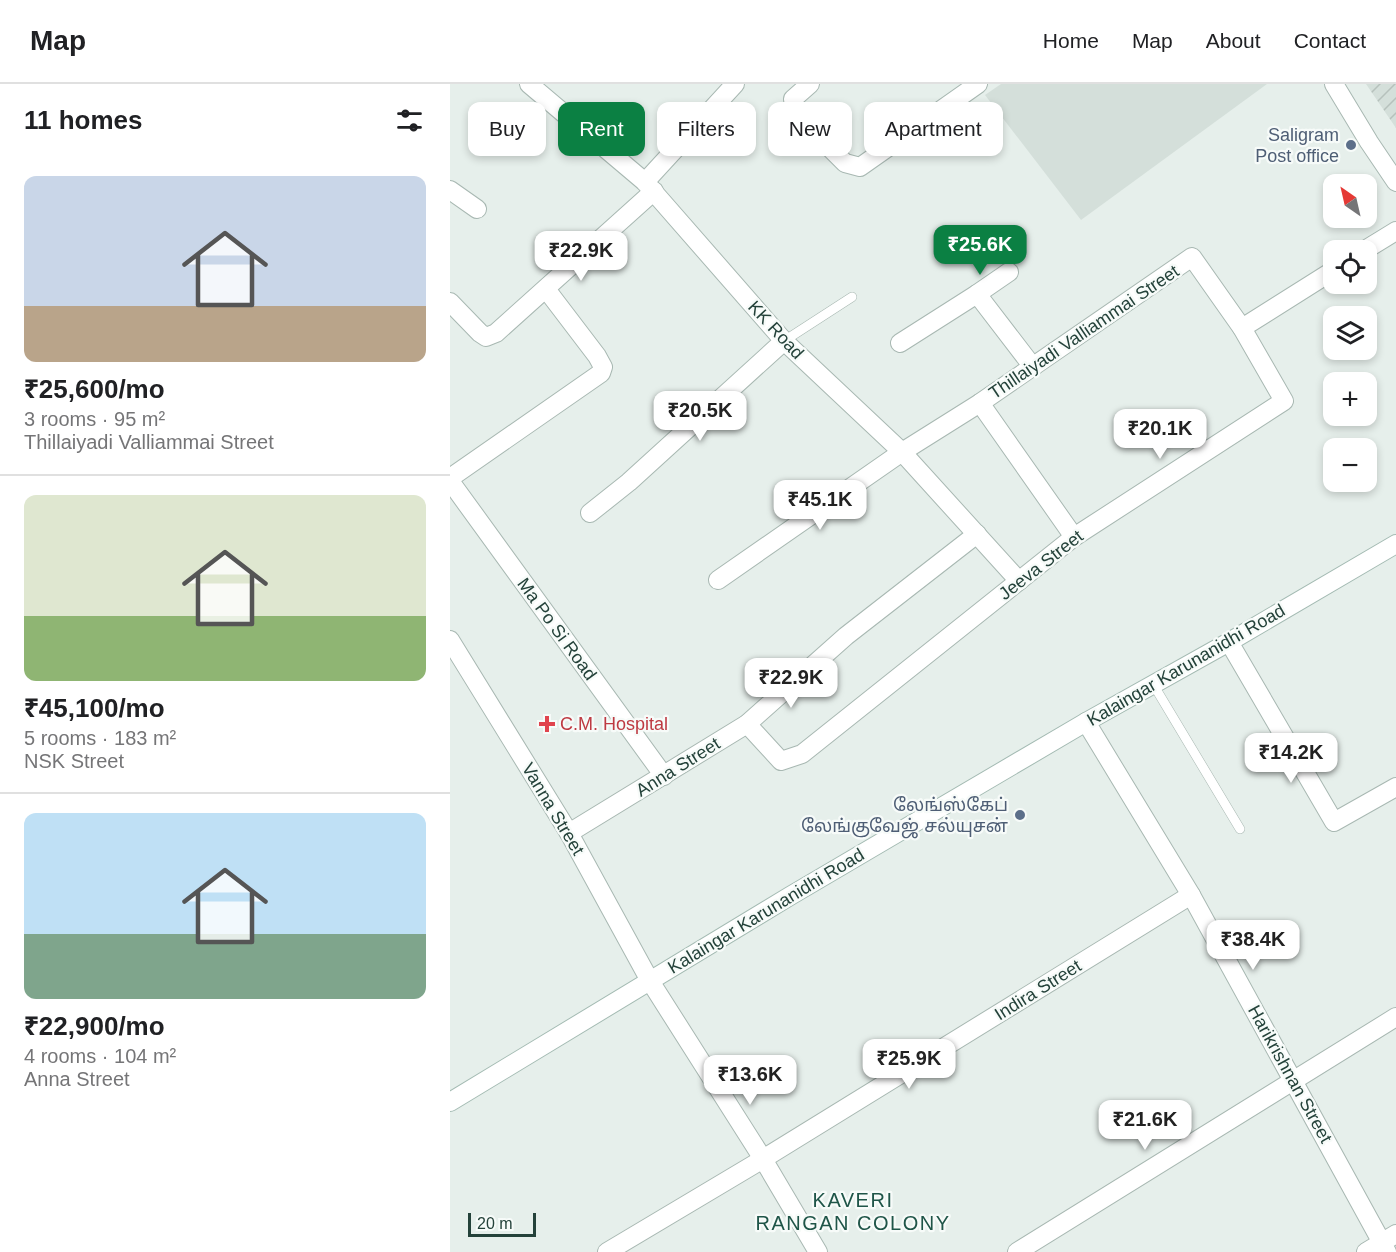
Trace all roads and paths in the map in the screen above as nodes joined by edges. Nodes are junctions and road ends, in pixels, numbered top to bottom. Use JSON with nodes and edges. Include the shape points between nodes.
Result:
{"nodes":[{"id":1,"x":735,"y":84,"type":"edge"},
{"id":2,"x":810,"y":84,"type":"edge"},
{"id":3,"x":978,"y":84,"type":"edge"},
{"id":4,"x":1335,"y":84,"type":"edge"},
{"id":5,"x":538,"y":86,"type":"edge"},
{"id":6,"x":1396,"y":182,"type":"edge"},
{"id":7,"x":649,"y":187,"type":"junction"},
{"id":8,"x":450,"y":190,"type":"edge"},
{"id":9,"x":477,"y":209,"type":"dead end"},
{"id":10,"x":1396,"y":231,"type":"edge"},
{"id":11,"x":1377,"y":243,"type":"edge"},
{"id":12,"x":1009,"y":272,"type":"dead end"},
{"id":13,"x":1323,"y":277,"type":"edge"},
{"id":14,"x":546,"y":289,"type":"junction"},
{"id":15,"x":977,"y":294,"type":"junction"},
{"id":16,"x":852,"y":297,"type":"dead end"},
{"id":17,"x":450,"y":302,"type":"edge"},
{"id":18,"x":1242,"y":328,"type":"junction"},
{"id":19,"x":784,"y":341,"type":"junction"},
{"id":20,"x":900,"y":343,"type":"dead end"},
{"id":21,"x":1033,"y":367,"type":"junction"},
{"id":22,"x":980,"y":403,"type":"junction"},
{"id":23,"x":902,"y":452,"type":"junction"},
{"id":24,"x":450,"y":479,"type":"edge"},
{"id":25,"x":590,"y":513,"type":"dead end"},
{"id":26,"x":977,"y":534,"type":"junction"},
{"id":27,"x":1074,"y":537,"type":"junction"},
{"id":28,"x":1396,"y":544,"type":"edge"},
{"id":29,"x":718,"y":580,"type":"dead end"},
{"id":30,"x":1019,"y":581,"type":"junction"},
{"id":31,"x":450,"y":640,"type":"edge"},
{"id":32,"x":1229,"y":642,"type":"junction"},
{"id":33,"x":1153,"y":684,"type":"junction"},
{"id":34,"x":1086,"y":722,"type":"junction"},
{"id":35,"x":747,"y":724,"type":"junction"},
{"id":36,"x":664,"y":776,"type":"junction"},
{"id":37,"x":1396,"y":787,"type":"edge"},
{"id":38,"x":1240,"y":829,"type":"dead end"},
{"id":39,"x":569,"y":833,"type":"junction"},
{"id":40,"x":1191,"y":895,"type":"junction"},
{"id":41,"x":650,"y":981,"type":"junction"},
{"id":42,"x":1396,"y":1017,"type":"edge"},
{"id":43,"x":1293,"y":1080,"type":"junction"},
{"id":44,"x":450,"y":1101,"type":"edge"},
{"id":45,"x":763,"y":1159,"type":"junction"},
{"id":46,"x":1388,"y":1243,"type":"edge"},
{"id":47,"x":607,"y":1252,"type":"edge"},
{"id":48,"x":818,"y":1252,"type":"edge"},
{"id":49,"x":1017,"y":1252,"type":"edge"},
{"id":50,"x":1366,"y":1252,"type":"edge"}],
"edges":[{"from":1,"to":7,"type":"street"},
{"from":2,"to":3,"type":"street","via":[[793,99],[795,113],[845,163],[860,167]]},
{"from":4,"to":6,"type":"street"},
{"from":5,"to":7,"type":"street","name":"KK Road"},
{"from":7,"to":14,"type":"street"},
{"from":7,"to":19,"type":"street","name":"KK Road"},
{"from":8,"to":9,"type":"street"},
{"from":10,"to":11,"type":"street"},
{"from":12,"to":15,"type":"street"},
{"from":13,"to":18,"type":"street"},
{"from":14,"to":17,"type":"street","via":[[496,333],[486,337]]},
{"from":14,"to":24,"type":"street","via":[[597,356],[603,367],[601,373]]},
{"from":15,"to":20,"type":"street"},
{"from":15,"to":21,"type":"street"},
{"from":16,"to":19,"type":"lane"},
{"from":18,"to":21,"type":"street","name":"Thillaiyadi Valliammai Street","via":[[1192,257]]},
{"from":18,"to":27,"type":"street","name":"Jeeva Street","via":[[1284,401]]},
{"from":19,"to":23,"type":"street","name":"KK Road"},
{"from":19,"to":25,"type":"street"},
{"from":21,"to":22,"type":"street","name":"Thillaiyadi Valliammai Street"},
{"from":22,"to":23,"type":"street","name":"Thillaiyadi Valliammai Street"},
{"from":22,"to":27,"type":"street"},
{"from":23,"to":26,"type":"street","name":"KK Road"},
{"from":23,"to":29,"type":"street","name":"Thillaiyadi Valliammai Street"},
{"from":24,"to":36,"type":"street","name":"Ma Po Si Road"},
{"from":26,"to":30,"type":"street","name":"KK Road"},
{"from":26,"to":35,"type":"street","name":"Anna Street","via":[[846,636]]},
{"from":27,"to":30,"type":"street","name":"Jeeva Street"},
{"from":28,"to":32,"type":"street","name":"Kalaingar Karunanidhi Road"},
{"from":30,"to":35,"type":"street","name":"Jeeva Street","via":[[802,754],[781,761]]},
{"from":31,"to":39,"type":"street","name":"Vanna Street"},
{"from":32,"to":33,"type":"street","name":"Kalaingar Karunanidhi Road"},
{"from":32,"to":37,"type":"street","via":[[1335,822]]},
{"from":33,"to":34,"type":"street","name":"Kalaingar Karunanidhi Road"},
{"from":33,"to":38,"type":"lane"},
{"from":34,"to":40,"type":"street","name":"Harikrishnan Street"},
{"from":34,"to":41,"type":"street","name":"Kalaingar Karunanidhi Road"},
{"from":35,"to":36,"type":"street","name":"Anna Street"},
{"from":36,"to":39,"type":"street","name":"Anna Street"},
{"from":39,"to":41,"type":"street","name":"Vanna Street"},
{"from":40,"to":43,"type":"street","name":"Harikrishnan Street"},
{"from":40,"to":45,"type":"street","name":"Indira Street"},
{"from":41,"to":44,"type":"street","name":"Kalaingar Karunanidhi Road"},
{"from":41,"to":45,"type":"street","name":"Vanna Street"},
{"from":42,"to":43,"type":"street"},
{"from":43,"to":46,"type":"street","name":"Harikrishnan Street"},
{"from":43,"to":49,"type":"street"},
{"from":45,"to":47,"type":"street","name":"Indira Street"},
{"from":45,"to":48,"type":"street","name":"Vanna Street"},
{"from":46,"to":50,"type":"street"}]}
